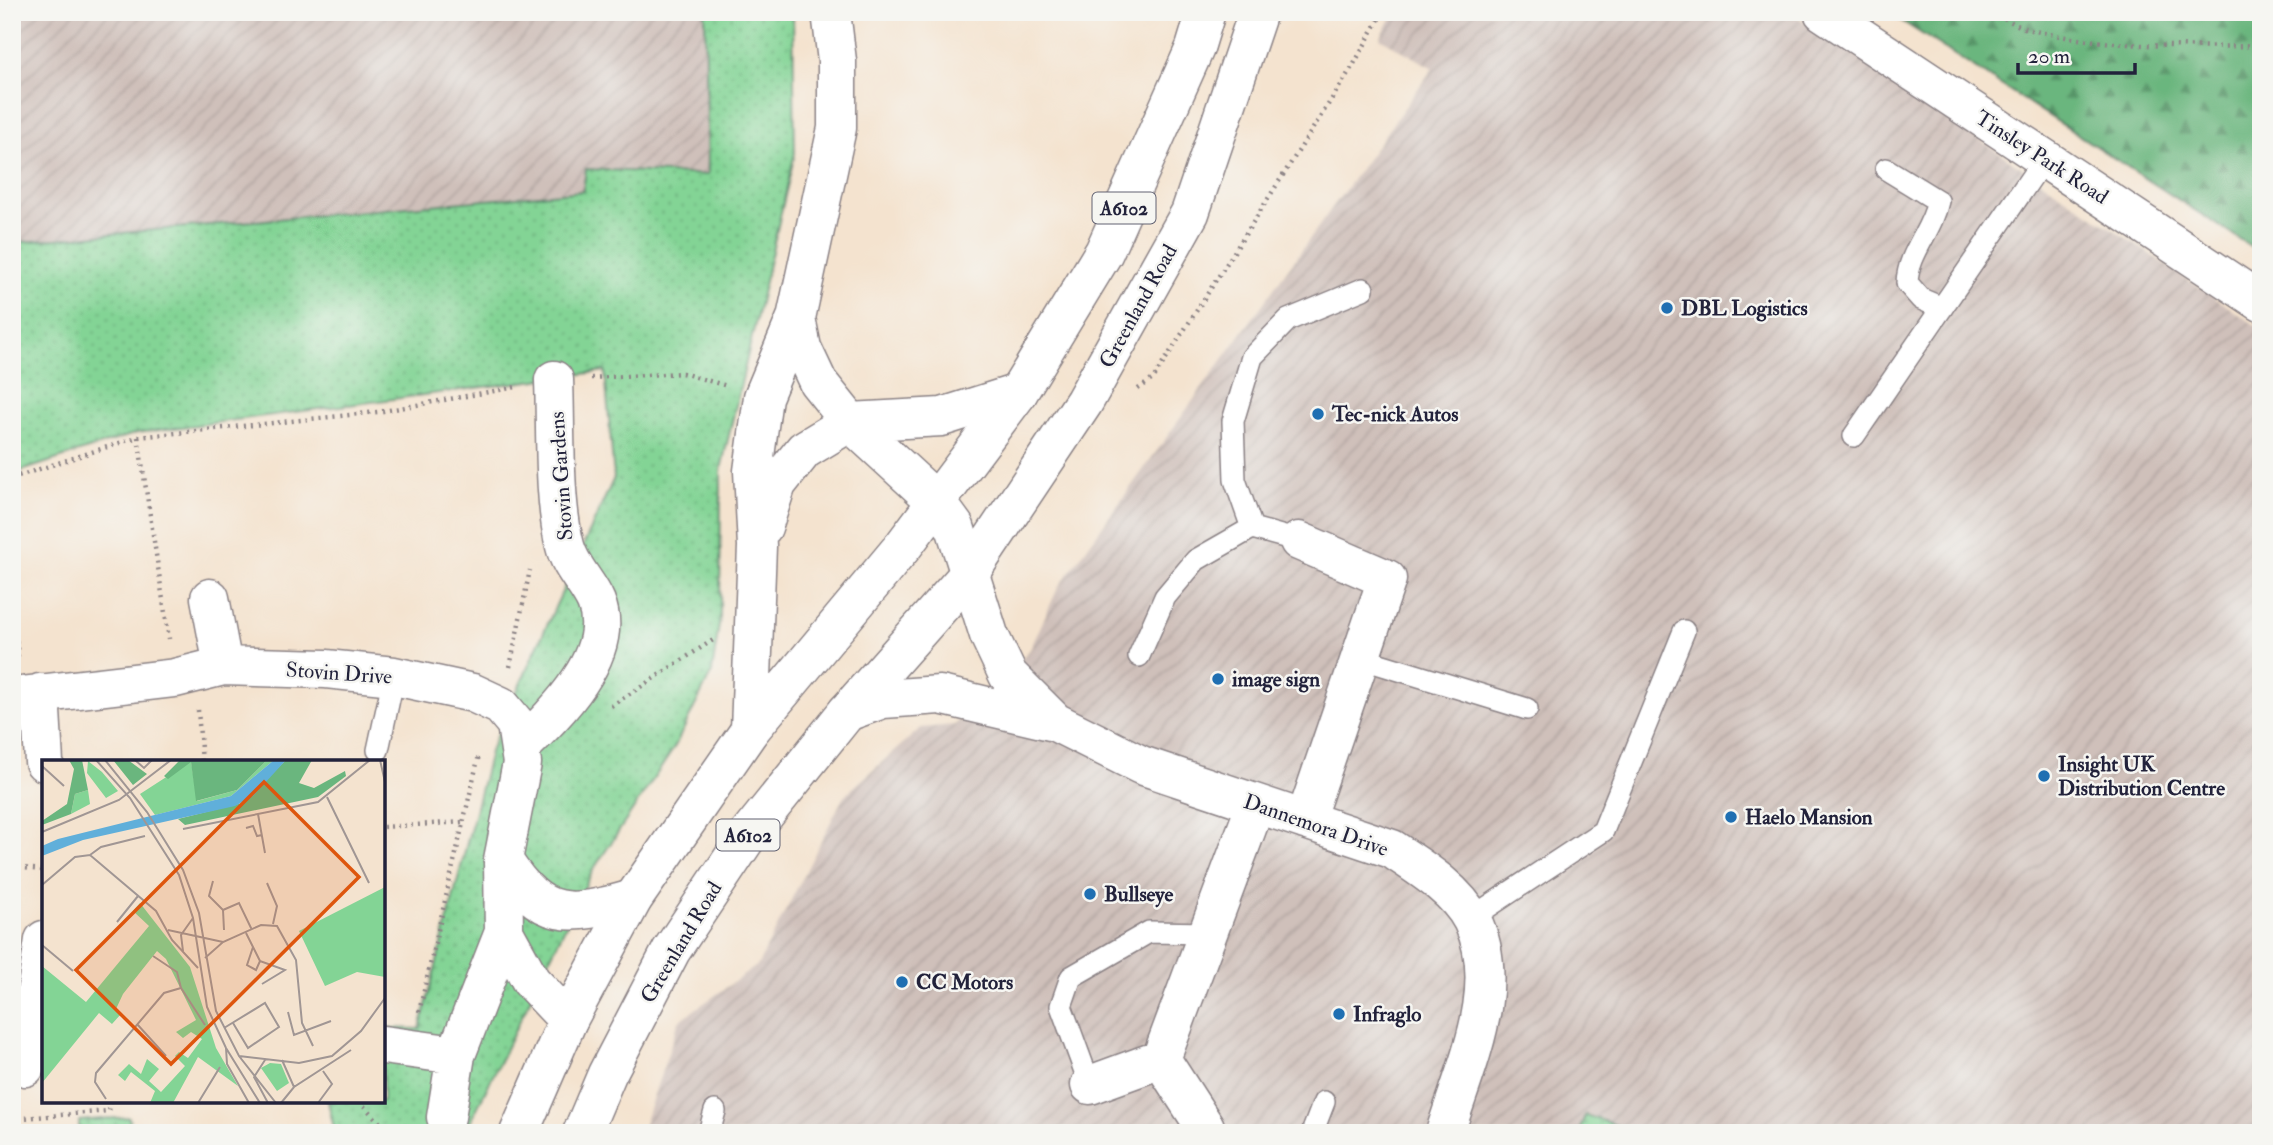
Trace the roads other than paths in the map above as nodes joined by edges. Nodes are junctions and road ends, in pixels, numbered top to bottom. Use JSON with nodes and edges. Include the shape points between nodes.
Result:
{"nodes":[{"id":1,"x":831,"y":12,"type":"edge"},
{"id":2,"x":1206,"y":12,"type":"edge"},
{"id":3,"x":1258,"y":12,"type":"edge"},
{"id":4,"x":1823,"y":12,"type":"edge"},
{"id":5,"x":2044,"y":159,"type":"junction"},
{"id":6,"x":1886,"y":169,"type":"dead end"},
{"id":7,"x":1363,"y":289,"type":"dead end"},
{"id":8,"x":2261,"y":302,"type":"edge"},
{"id":9,"x":1942,"y":307,"type":"junction"},
{"id":10,"x":796,"y":318,"type":"junction"},
{"id":11,"x":554,"y":380,"type":"road end"},
{"id":12,"x":1018,"y":393,"type":"junction"},
{"id":13,"x":850,"y":422,"type":"junction"},
{"id":14,"x":1854,"y":436,"type":"dead end"},
{"id":15,"x":936,"y":501,"type":"junction"},
{"id":16,"x":1252,"y":528,"type":"junction"},
{"id":17,"x":1299,"y":541,"type":"joint"},
{"id":18,"x":757,"y":546,"type":"junction"},
{"id":19,"x":969,"y":574,"type":"junction"},
{"id":20,"x":210,"y":598,"type":"dead end"},
{"id":21,"x":1684,"y":631,"type":"dead end"},
{"id":22,"x":1139,"y":656,"type":"dead end"},
{"id":23,"x":1360,"y":658,"type":"junction"},
{"id":24,"x":198,"y":672,"type":"junction"},
{"id":25,"x":394,"y":676,"type":"junction"},
{"id":26,"x":25,"y":695,"type":"edge"},
{"id":27,"x":1527,"y":709,"type":"dead end"},
{"id":28,"x":847,"y":712,"type":"junction"},
{"id":29,"x":1055,"y":722,"type":"junction"},
{"id":30,"x":750,"y":730,"type":"junction"},
{"id":31,"x":522,"y":746,"type":"junction"},
{"id":32,"x":378,"y":750,"type":"dead end"},
{"id":33,"x":43,"y":760,"type":"edge"},
{"id":34,"x":1256,"y":804,"type":"junction"},
{"id":35,"x":1305,"y":820,"type":"junction"},
{"id":36,"x":503,"y":860,"type":"junction"},
{"id":37,"x":633,"y":900,"type":"junction"},
{"id":38,"x":1471,"y":918,"type":"junction"},
{"id":39,"x":504,"y":932,"type":"junction"},
{"id":40,"x":1209,"y":933,"type":"junction"},
{"id":41,"x":42,"y":953,"type":"edge"},
{"id":42,"x":568,"y":1020,"type":"junction"},
{"id":43,"x":385,"y":1045,"type":"edge"},
{"id":44,"x":456,"y":1055,"type":"junction"},
{"id":45,"x":1161,"y":1059,"type":"junction"},
{"id":46,"x":25,"y":1067,"type":"dead end"},
{"id":47,"x":1090,"y":1085,"type":"joint"},
{"id":48,"x":1324,"y":1102,"type":"dead end"},
{"id":49,"x":715,"y":1111,"type":"dead end"},
{"id":50,"x":446,"y":1116,"type":"dead end"},
{"id":51,"x":1207,"y":1130,"type":"edge"},
{"id":52,"x":519,"y":1133,"type":"edge"},
{"id":53,"x":582,"y":1133,"type":"edge"},
{"id":54,"x":709,"y":1133,"type":"edge"},
{"id":55,"x":1312,"y":1133,"type":"edge"},
{"id":56,"x":1445,"y":1133,"type":"edge"}],
"edges":[{"from":1,"to":10,"type":"street","via":[[837,128]]},
{"from":2,"to":12,"type":"street","number":"A6102","via":[[1195,48],[1104,252]]},
{"from":3,"to":19,"type":"street","name":"Greenland Road","number":"A6102","via":[[1189,213],[1084,401]]},
{"from":4,"to":5,"type":"street","name":"Tinsley Park Road"},
{"from":5,"to":8,"type":"street","name":"Tinsley Park Road"},
{"from":5,"to":9,"type":"lane"},
{"from":6,"to":9,"type":"lane","via":[[1938,201],[1911,261],[1908,283],[1921,299]]},
{"from":7,"to":16,"type":"lane","via":[[1288,320],[1252,356],[1233,421],[1235,480]]},
{"from":9,"to":14,"type":"lane"},
{"from":10,"to":13,"type":"street","via":[[802,348],[818,382]]},
{"from":10,"to":18,"type":"street","via":[[763,397],[753,471]]},
{"from":11,"to":31,"type":"street","name":"Stovin Gardens","via":[[565,548],[596,602],[601,623],[583,676]]},
{"from":12,"to":13,"type":"street","via":[[942,416]]},
{"from":12,"to":15,"type":"street","number":"A6102"},
{"from":13,"to":15,"type":"street"},
{"from":13,"to":18,"type":"street","via":[[804,450],[777,484]]},
{"from":15,"to":19,"type":"street","via":[[955,527]]},
{"from":15,"to":30,"type":"street","number":"A6102"},
{"from":16,"to":17,"type":"lane"},
{"from":16,"to":22,"type":"lane","via":[[1196,560],[1165,597]]},
{"from":17,"to":23,"type":"street","via":[[1387,579]]},
{"from":18,"to":30,"type":"street"},
{"from":19,"to":28,"type":"street","name":"Greenland Road","number":"A6102"},
{"from":19,"to":29,"type":"street","name":"Dannemora Drive","via":[[1008,675]]},
{"from":20,"to":24,"type":"street"},
{"from":21,"to":38,"type":"lane","via":[[1603,831]]},
{"from":23,"to":27,"type":"lane"},
{"from":23,"to":35,"type":"street"},
{"from":24,"to":25,"type":"street","name":"Stovin Drive","via":[[326,669]]},
{"from":24,"to":26,"type":"street","name":"Stovin Drive"},
{"from":25,"to":31,"type":"street","name":"Stovin Drive","via":[[473,692],[501,706],[516,724]]},
{"from":25,"to":32,"type":"lane"},
{"from":26,"to":33,"type":"street"},
{"from":28,"to":29,"type":"street","name":"Dannemora Drive","via":[[883,699],[940,695]]},
{"from":28,"to":53,"type":"street","name":"Greenland Road","number":"A6102","via":[[749,834],[671,951]]},
{"from":29,"to":34,"type":"street","name":"Dannemora Drive","via":[[1140,765]]},
{"from":30,"to":37,"type":"street","number":"A6102"},
{"from":31,"to":36,"type":"street","via":[[518,792]]},
{"from":34,"to":35,"type":"street","name":"Dannemora Drive"},
{"from":34,"to":40,"type":"street"},
{"from":35,"to":38,"type":"street","name":"Dannemora Drive","via":[[1392,849],[1426,872]]},
{"from":36,"to":37,"type":"street","via":[[521,888],[544,906],[572,911]]},
{"from":36,"to":39,"type":"street"},
{"from":37,"to":42,"type":"street","number":"A6102"},
{"from":38,"to":56,"type":"street","name":"Dannemora Drive","via":[[1483,951],[1485,983],[1479,1020]]},
{"from":39,"to":42,"type":"street","via":[[531,981]]},
{"from":39,"to":44,"type":"street"},
{"from":40,"to":45,"type":"street"},
{"from":40,"to":47,"type":"lane","via":[[1149,932],[1071,977],[1061,1006]]},
{"from":41,"to":46,"type":"street"},
{"from":42,"to":52,"type":"street","number":"A6102"},
{"from":43,"to":44,"type":"street"},
{"from":44,"to":50,"type":"street"},
{"from":45,"to":47,"type":"street"},
{"from":45,"to":51,"type":"street"},
{"from":48,"to":55,"type":"lane"},
{"from":49,"to":54,"type":"lane"}]}
